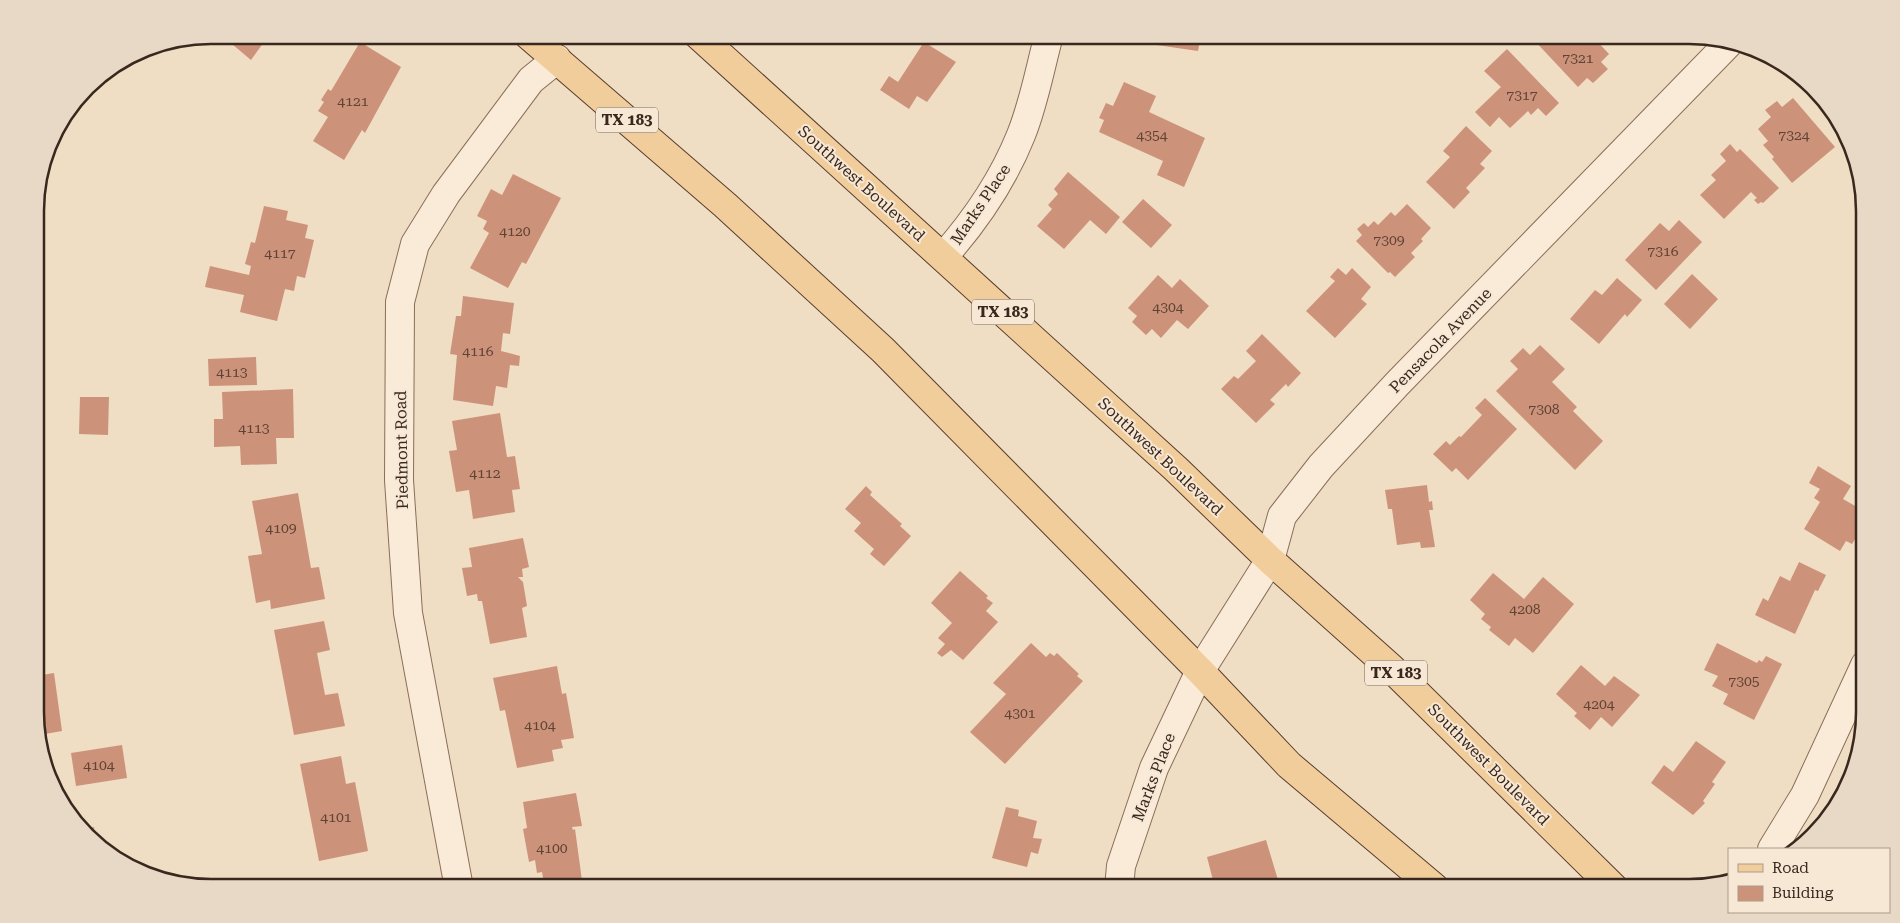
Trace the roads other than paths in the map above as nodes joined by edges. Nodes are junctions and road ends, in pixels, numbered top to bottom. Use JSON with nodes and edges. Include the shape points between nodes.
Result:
{"nodes":[{"id":1,"x":539,"y":44,"type":"edge"},
{"id":2,"x":708,"y":44,"type":"edge"},
{"id":3,"x":1047,"y":44,"type":"edge"},
{"id":4,"x":1725,"y":48,"type":"edge"},
{"id":5,"x":557,"y":59,"type":"junction"},
{"id":6,"x":943,"y":257,"type":"junction"},
{"id":7,"x":1270,"y":560,"type":"junction"},
{"id":8,"x":1200,"y":671,"type":"junction"},
{"id":9,"x":1856,"y":684,"type":"edge"},
{"id":10,"x":1773,"y":848,"type":"edge"},
{"id":11,"x":457,"y":879,"type":"edge"},
{"id":12,"x":1119,"y":879,"type":"edge"},
{"id":13,"x":1424,"y":879,"type":"edge"},
{"id":14,"x":1605,"y":879,"type":"edge"}],
"edges":[{"from":1,"to":5,"type":"main road","number":"TX 183"},
{"from":2,"to":6,"type":"main road","name":"Southwest Boulevard","number":"TX 183"},
{"from":3,"to":6,"type":"street","name":"Marks Place","via":[[1022,134],[1002,176]]},
{"from":4,"to":7,"type":"street","name":"Pensacola Avenue","via":[[1398,383],[1322,466],[1282,516]]},
{"from":5,"to":8,"type":"main road","number":"TX 183","via":[[725,205],[883,350]]},
{"from":5,"to":11,"type":"street","name":"Piedmont Road","via":[[531,80],[446,194],[415,244],[400,302],[399,480],[408,613]]},
{"from":6,"to":7,"type":"main road","name":"Southwest Boulevard","number":"TX 183","via":[[1176,469]]},
{"from":7,"to":8,"type":"street","name":"Pensacola Avenue"},
{"from":7,"to":14,"type":"main road","name":"Southwest Boulevard","number":"TX 183","via":[[1391,668]]},
{"from":8,"to":12,"type":"street","name":"Marks Place","via":[[1154,768]]},
{"from":8,"to":13,"type":"main road","number":"TX 183","via":[[1289,765]]},
{"from":9,"to":10,"type":"street","via":[[1805,795]]}]}
